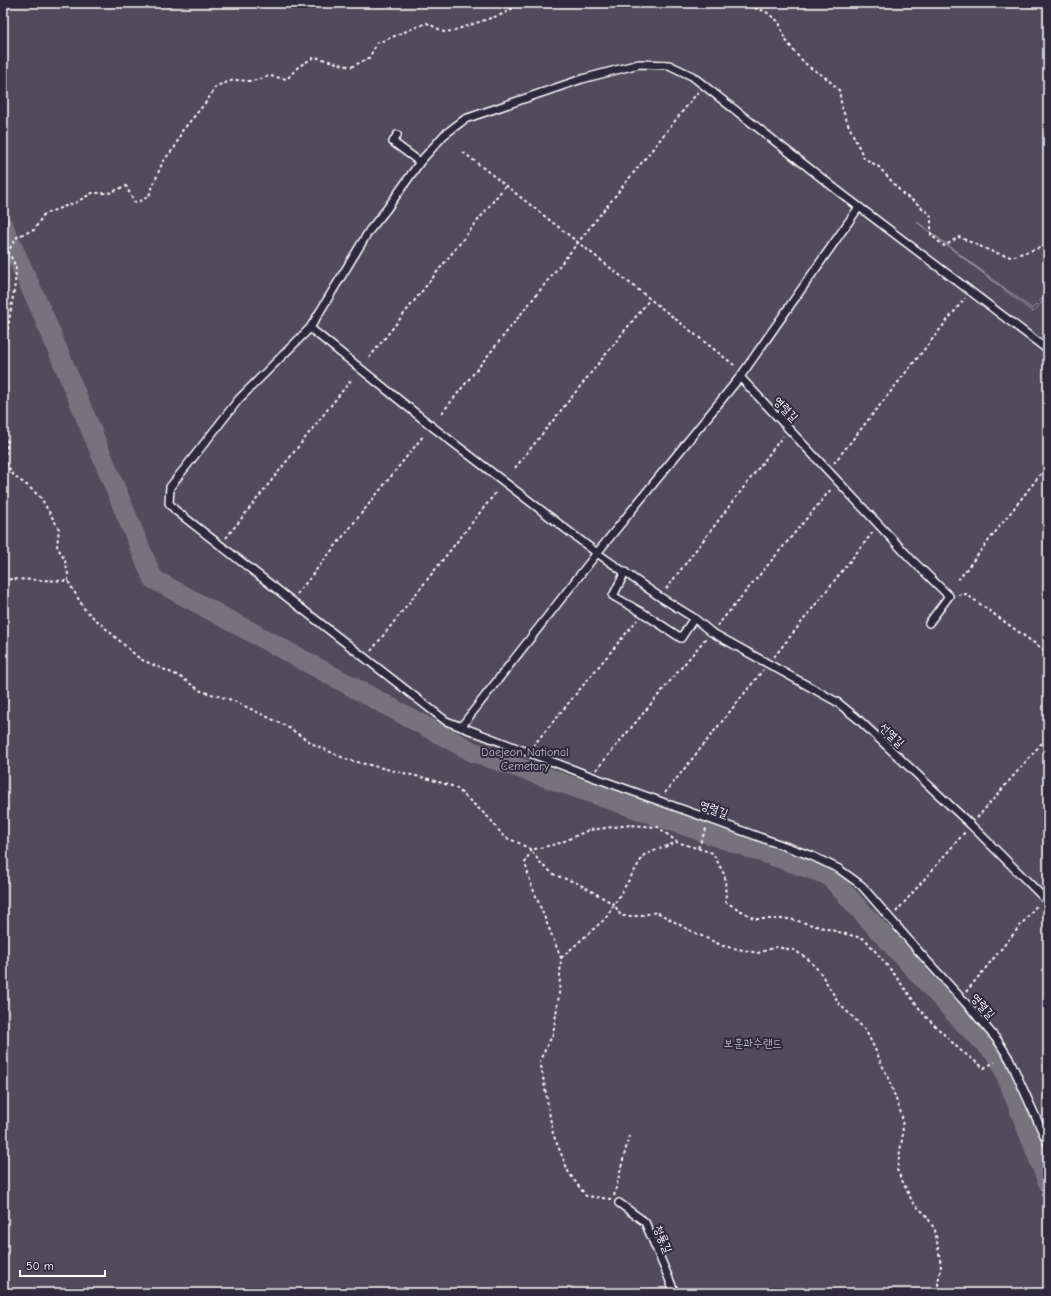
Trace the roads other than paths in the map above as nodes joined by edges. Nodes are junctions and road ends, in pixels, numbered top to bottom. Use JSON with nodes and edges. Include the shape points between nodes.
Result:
{"nodes":[{"id":1,"x":397,"y":135,"type":"dead end"},
{"id":2,"x":420,"y":162,"type":"junction"},
{"id":3,"x":859,"y":207,"type":"junction"},
{"id":4,"x":310,"y":328,"type":"junction"},
{"id":5,"x":1048,"y":350,"type":"edge"},
{"id":6,"x":740,"y":376,"type":"junction"},
{"id":7,"x":598,"y":553,"type":"junction"},
{"id":8,"x":625,"y":572,"type":"junction"},
{"id":9,"x":694,"y":618,"type":"junction"},
{"id":10,"x":930,"y":623,"type":"dead end"},
{"id":11,"x":461,"y":727,"type":"junction"},
{"id":12,"x":1046,"y":900,"type":"edge"},
{"id":13,"x":1048,"y":1144,"type":"edge"},
{"id":14,"x":619,"y":1203,"type":"dead end"},
{"id":15,"x":675,"y":1293,"type":"edge"}],
"edges":[{"from":1,"to":2,"type":"lane","via":[[393,142]]},
{"from":2,"to":3,"type":"lane","name":"영렬길","via":[[444,135],[465,119],[582,79],[639,64],[669,65],[692,76]]},
{"from":2,"to":4,"type":"lane","name":"영렬길","via":[[369,231]]},
{"from":3,"to":5,"type":"lane","name":"영렬길"},
{"from":3,"to":6,"type":"lane"},
{"from":4,"to":7,"type":"lane","via":[[434,428]]},
{"from":4,"to":11,"type":"lane","name":"영렬길","via":[[239,399],[170,487],[169,503],[446,721]]},
{"from":6,"to":7,"type":"lane"},
{"from":6,"to":10,"type":"lane","name":"영렬길","via":[[910,558],[949,596]]},
{"from":7,"to":8,"type":"lane"},
{"from":7,"to":11,"type":"lane"},
{"from":8,"to":9,"type":"lane"},
{"from":8,"to":9,"type":"lane","via":[[613,596],[681,638]]},
{"from":9,"to":12,"type":"lane","name":"선열길","via":[[711,632],[837,702],[971,825]]},
{"from":11,"to":13,"type":"lane","name":"영렬길","via":[[812,856],[839,869],[861,886],[998,1041],[1010,1060]]},
{"from":14,"to":15,"type":"lane","name":"청룡길","via":[[644,1222]]}]}
